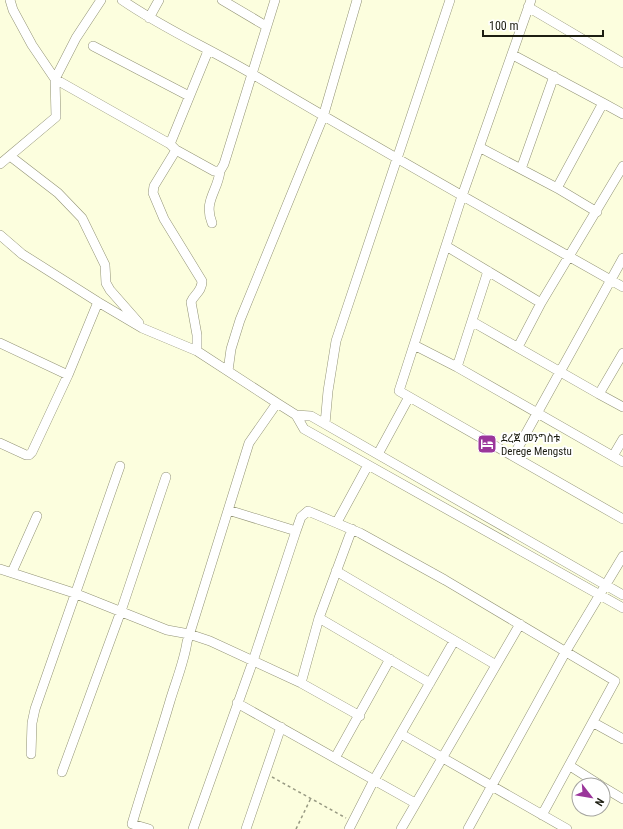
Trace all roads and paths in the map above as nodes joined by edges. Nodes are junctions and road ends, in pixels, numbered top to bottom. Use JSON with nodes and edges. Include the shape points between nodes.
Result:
{"nodes":[{"id":1,"x":10,"y":0,"type":"edge"},
{"id":2,"x":101,"y":0,"type":"edge"},
{"id":3,"x":122,"y":0,"type":"edge"},
{"id":4,"x":159,"y":0,"type":"edge"},
{"id":5,"x":222,"y":0,"type":"edge"},
{"id":6,"x":275,"y":0,"type":"edge"},
{"id":7,"x":357,"y":0,"type":"edge"},
{"id":8,"x":450,"y":0,"type":"edge"},
{"id":9,"x":530,"y":4,"type":"edge"},
{"id":10,"x":149,"y":18,"type":"junction"},
{"id":11,"x":266,"y":26,"type":"junction"},
{"id":12,"x":93,"y":46,"type":"dead end"},
{"id":13,"x":208,"y":51,"type":"junction"},
{"id":14,"x":513,"y":55,"type":"junction"},
{"id":15,"x":622,"y":59,"type":"edge"},
{"id":16,"x":252,"y":74,"type":"junction"},
{"id":17,"x":554,"y":76,"type":"junction"},
{"id":18,"x":55,"y":79,"type":"junction"},
{"id":19,"x":190,"y":96,"type":"junction"},
{"id":20,"x":603,"y":103,"type":"junction"},
{"id":21,"x":623,"y":114,"type":"edge"},
{"id":22,"x":323,"y":117,"type":"junction"},
{"id":23,"x":173,"y":147,"type":"junction"},
{"id":24,"x":479,"y":147,"type":"junction"},
{"id":25,"x":10,"y":156,"type":"junction"},
{"id":26,"x":396,"y":159,"type":"junction"},
{"id":27,"x":0,"y":164,"type":"edge"},
{"id":28,"x":623,"y":166,"type":"edge"},
{"id":29,"x":521,"y":169,"type":"junction"},
{"id":30,"x":220,"y":171,"type":"junction"},
{"id":31,"x":556,"y":188,"type":"junction"},
{"id":32,"x":462,"y":196,"type":"junction"},
{"id":33,"x":597,"y":212,"type":"junction"},
{"id":34,"x":212,"y":223,"type":"dead end"},
{"id":35,"x":0,"y":235,"type":"edge"},
{"id":36,"x":446,"y":246,"type":"junction"},
{"id":37,"x":568,"y":257,"type":"junction"},
{"id":38,"x":623,"y":258,"type":"edge"},
{"id":39,"x":488,"y":271,"type":"junction"},
{"id":40,"x":610,"y":280,"type":"junction"},
{"id":41,"x":623,"y":287,"type":"edge"},
{"id":42,"x":98,"y":302,"type":"junction"},
{"id":43,"x":541,"y":303,"type":"junction"},
{"id":44,"x":473,"y":322,"type":"junction"},
{"id":45,"x":142,"y":328,"type":"junction"},
{"id":46,"x":0,"y":344,"type":"edge"},
{"id":47,"x":414,"y":345,"type":"junction"},
{"id":48,"x":518,"y":347,"type":"junction"},
{"id":49,"x":197,"y":350,"type":"junction"},
{"id":50,"x":623,"y":353,"type":"edge"},
{"id":51,"x":457,"y":367,"type":"junction"},
{"id":52,"x":228,"y":371,"type":"junction"},
{"id":53,"x":559,"y":371,"type":"junction"},
{"id":54,"x":68,"y":375,"type":"junction"},
{"id":55,"x":599,"y":394,"type":"junction"},
{"id":56,"x":409,"y":397,"type":"junction"},
{"id":57,"x":277,"y":403,"type":"junction"},
{"id":58,"x":623,"y":407,"type":"edge"},
{"id":59,"x":537,"y":413,"type":"junction"},
{"id":60,"x":296,"y":415,"type":"junction"},
{"id":61,"x":325,"y":424,"type":"junction"},
{"id":62,"x":623,"y":439,"type":"edge"},
{"id":63,"x":0,"y":445,"type":"edge"},
{"id":64,"x":378,"y":454,"type":"junction"},
{"id":65,"x":514,"y":455,"type":"junction"},
{"id":66,"x":613,"y":456,"type":"junction"},
{"id":67,"x":623,"y":462,"type":"edge"},
{"id":68,"x":368,"y":465,"type":"junction"},
{"id":69,"x":120,"y":466,"type":"dead end"},
{"id":70,"x":166,"y":477,"type":"dead end"},
{"id":71,"x":228,"y":510,"type":"junction"},
{"id":72,"x":37,"y":516,"type":"dead end"},
{"id":73,"x":623,"y":519,"type":"edge"},
{"id":74,"x":337,"y":522,"type":"junction"},
{"id":75,"x":352,"y":529,"type":"junction"},
{"id":76,"x":296,"y":531,"type":"junction"},
{"id":77,"x":623,"y":556,"type":"edge"},
{"id":78,"x":0,"y":569,"type":"edge"},
{"id":79,"x":336,"y":571,"type":"junction"},
{"id":80,"x":12,"y":572,"type":"junction"},
{"id":81,"x":606,"y":585,"type":"junction"},
{"id":82,"x":74,"y":593,"type":"junction"},
{"id":83,"x":600,"y":595,"type":"junction"},
{"id":84,"x":623,"y":595,"type":"edge"},
{"id":85,"x":623,"y":608,"type":"edge"},
{"id":86,"x":121,"y":611,"type":"junction"},
{"id":87,"x":319,"y":618,"type":"junction"},
{"id":88,"x":520,"y":624,"type":"junction"},
{"id":89,"x":189,"y":634,"type":"junction"},
{"id":90,"x":454,"y":641,"type":"junction"},
{"id":91,"x":566,"y":651,"type":"junction"},
{"id":92,"x":390,"y":659,"type":"junction"},
{"id":93,"x":253,"y":660,"type":"junction"},
{"id":94,"x":496,"y":665,"type":"junction"},
{"id":95,"x":301,"y":683,"type":"junction"},
{"id":96,"x":430,"y":683,"type":"junction"},
{"id":97,"x":619,"y":683,"type":"edge"},
{"id":98,"x":237,"y":703,"type":"junction"},
{"id":99,"x":360,"y":716,"type":"junction"},
{"id":100,"x":594,"y":723,"type":"junction"},
{"id":101,"x":281,"y":727,"type":"junction"},
{"id":102,"x":401,"y":734,"type":"junction"},
{"id":103,"x":623,"y":739,"type":"edge"},
{"id":104,"x":31,"y":754,"type":"dead end"},
{"id":105,"x":335,"y":758,"type":"junction"},
{"id":106,"x":442,"y":758,"type":"junction"},
{"id":107,"x":570,"y":766,"type":"junction"},
{"id":108,"x":62,"y":772,"type":"dead end"},
{"id":109,"x":266,"y":773,"type":"junction"},
{"id":110,"x":587,"y":777,"type":"edge"},
{"id":111,"x":374,"y":780,"type":"junction"},
{"id":112,"x":491,"y":787,"type":"junction"},
{"id":113,"x":611,"y":792,"type":"edge"},
{"id":114,"x":310,"y":798,"type":"junction"},
{"id":115,"x":623,"y":799,"type":"edge"},
{"id":116,"x":415,"y":803,"type":"junction"},
{"id":117,"x":542,"y":815,"type":"junction"},
{"id":118,"x":351,"y":825,"type":"edge"},
{"id":119,"x":131,"y":826,"type":"edge"},
{"id":120,"x":149,"y":829,"type":"edge"},
{"id":121,"x":193,"y":829,"type":"edge"},
{"id":122,"x":246,"y":829,"type":"edge"},
{"id":123,"x":296,"y":829,"type":"edge"},
{"id":124,"x":401,"y":829,"type":"edge"},
{"id":125,"x":468,"y":829,"type":"edge"},
{"id":126,"x":567,"y":829,"type":"edge"}],
"edges":[{"from":1,"to":18,"type":"street","via":[[32,44]]},
{"from":2,"to":18,"type":"street","via":[[76,38]]},
{"from":3,"to":10,"type":"street"},
{"from":4,"to":10,"type":"street"},
{"from":5,"to":11,"type":"street"},
{"from":6,"to":11,"type":"street"},
{"from":7,"to":22,"type":"street"},
{"from":8,"to":26,"type":"street"},
{"from":9,"to":14,"type":"street"},
{"from":9,"to":15,"type":"street"},
{"from":10,"to":13,"type":"street"},
{"from":11,"to":16,"type":"street"},
{"from":12,"to":19,"type":"street"},
{"from":13,"to":16,"type":"street"},
{"from":13,"to":19,"type":"street"},
{"from":14,"to":17,"type":"street"},
{"from":14,"to":24,"type":"street"},
{"from":16,"to":22,"type":"street"},
{"from":16,"to":30,"type":"street"},
{"from":17,"to":20,"type":"street"},
{"from":17,"to":29,"type":"street"},
{"from":18,"to":23,"type":"street"},
{"from":18,"to":25,"type":"street","via":[[56,117]]},
{"from":19,"to":23,"type":"street"},
{"from":20,"to":21,"type":"street"},
{"from":20,"to":31,"type":"street"},
{"from":22,"to":26,"type":"street"},
{"from":22,"to":52,"type":"street","via":[[240,320],[231,349]]},
{"from":23,"to":30,"type":"street","via":[[214,171]]},
{"from":23,"to":49,"type":"street","via":[[153,193],[164,220],[202,281],[200,292],[191,302]]},
{"from":24,"to":29,"type":"street"},
{"from":24,"to":32,"type":"street"},
{"from":25,"to":27,"type":"street"},
{"from":25,"to":45,"type":"street","via":[[58,193],[82,218],[105,265],[106,283]]},
{"from":26,"to":32,"type":"street"},
{"from":26,"to":61,"type":"street","via":[[336,341]]},
{"from":28,"to":33,"type":"street"},
{"from":29,"to":31,"type":"street"},
{"from":30,"to":34,"type":"street","via":[[208,206],[208,215]]},
{"from":31,"to":33,"type":"street"},
{"from":32,"to":36,"type":"street"},
{"from":32,"to":37,"type":"street"},
{"from":33,"to":37,"type":"street"},
{"from":35,"to":42,"type":"street","via":[[22,254]]},
{"from":36,"to":39,"type":"street"},
{"from":36,"to":47,"type":"street"},
{"from":37,"to":40,"type":"street"},
{"from":37,"to":43,"type":"street"},
{"from":38,"to":40,"type":"street"},
{"from":39,"to":43,"type":"street"},
{"from":39,"to":44,"type":"street"},
{"from":40,"to":41,"type":"street"},
{"from":40,"to":53,"type":"street"},
{"from":42,"to":45,"type":"street"},
{"from":42,"to":54,"type":"street"},
{"from":43,"to":48,"type":"street"},
{"from":44,"to":48,"type":"street"},
{"from":44,"to":51,"type":"street"},
{"from":45,"to":49,"type":"street"},
{"from":46,"to":54,"type":"street"},
{"from":47,"to":51,"type":"street"},
{"from":47,"to":56,"type":"street","via":[[398,391]]},
{"from":48,"to":53,"type":"street"},
{"from":49,"to":52,"type":"street"},
{"from":50,"to":55,"type":"street"},
{"from":51,"to":59,"type":"street"},
{"from":52,"to":57,"type":"street"},
{"from":53,"to":55,"type":"street"},
{"from":53,"to":59,"type":"street"},
{"from":54,"to":63,"type":"street","via":[[29,455]]},
{"from":55,"to":58,"type":"street"},
{"from":56,"to":64,"type":"street"},
{"from":56,"to":65,"type":"street"},
{"from":57,"to":60,"type":"street"},
{"from":57,"to":71,"type":"street","via":[[249,443]]},
{"from":59,"to":65,"type":"street"},
{"from":59,"to":66,"type":"street"},
{"from":60,"to":61,"type":"street","via":[[312,416]]},
{"from":60,"to":68,"type":"street","via":[[304,429]]},
{"from":61,"to":64,"type":"street"},
{"from":62,"to":66,"type":"street"},
{"from":64,"to":81,"type":"street"},
{"from":65,"to":73,"type":"street"},
{"from":66,"to":67,"type":"street"},
{"from":68,"to":74,"type":"street"},
{"from":68,"to":83,"type":"street"},
{"from":69,"to":82,"type":"street"},
{"from":70,"to":86,"type":"street"},
{"from":71,"to":76,"type":"street"},
{"from":71,"to":89,"type":"street"},
{"from":72,"to":80,"type":"street"},
{"from":74,"to":75,"type":"street"},
{"from":74,"to":76,"type":"street","via":[[308,511],[301,517]]},
{"from":75,"to":79,"type":"street"},
{"from":75,"to":88,"type":"street"},
{"from":76,"to":93,"type":"street"},
{"from":77,"to":81,"type":"street"},
{"from":78,"to":80,"type":"street"},
{"from":79,"to":87,"type":"street"},
{"from":79,"to":90,"type":"street"},
{"from":80,"to":82,"type":"street"},
{"from":81,"to":83,"type":"street"},
{"from":81,"to":84,"type":"street"},
{"from":82,"to":86,"type":"street"},
{"from":82,"to":104,"type":"street","via":[[35,709]]},
{"from":83,"to":85,"type":"street"},
{"from":83,"to":91,"type":"street"},
{"from":86,"to":89,"type":"street","via":[[167,630]]},
{"from":86,"to":108,"type":"street"},
{"from":87,"to":92,"type":"street"},
{"from":87,"to":95,"type":"street"},
{"from":88,"to":91,"type":"street"},
{"from":88,"to":94,"type":"street"},
{"from":89,"to":93,"type":"street"},
{"from":89,"to":119,"type":"street"},
{"from":90,"to":94,"type":"street"},
{"from":90,"to":96,"type":"street"},
{"from":91,"to":97,"type":"street"},
{"from":91,"to":112,"type":"street"},
{"from":92,"to":96,"type":"street"},
{"from":92,"to":99,"type":"street"},
{"from":93,"to":95,"type":"street"},
{"from":93,"to":98,"type":"street"},
{"from":94,"to":106,"type":"street"},
{"from":95,"to":99,"type":"street"},
{"from":96,"to":102,"type":"street"},
{"from":97,"to":100,"type":"street"},
{"from":98,"to":101,"type":"street"},
{"from":98,"to":121,"type":"street"},
{"from":99,"to":105,"type":"street"},
{"from":100,"to":103,"type":"street"},
{"from":100,"to":107,"type":"street"},
{"from":101,"to":105,"type":"street"},
{"from":101,"to":109,"type":"street"},
{"from":102,"to":106,"type":"street"},
{"from":102,"to":111,"type":"street"},
{"from":105,"to":111,"type":"street"},
{"from":106,"to":112,"type":"street"},
{"from":106,"to":116,"type":"street"},
{"from":107,"to":110,"type":"street"},
{"from":107,"to":117,"type":"street"},
{"from":109,"to":114,"type":"path"},
{"from":109,"to":122,"type":"street"},
{"from":111,"to":116,"type":"street"},
{"from":111,"to":118,"type":"street"},
{"from":112,"to":117,"type":"street"},
{"from":112,"to":125,"type":"street"},
{"from":113,"to":115,"type":"street"},
{"from":114,"to":118,"type":"path"},
{"from":114,"to":123,"type":"path"},
{"from":116,"to":124,"type":"street"},
{"from":117,"to":126,"type":"street"},
{"from":119,"to":120,"type":"street"}]}
